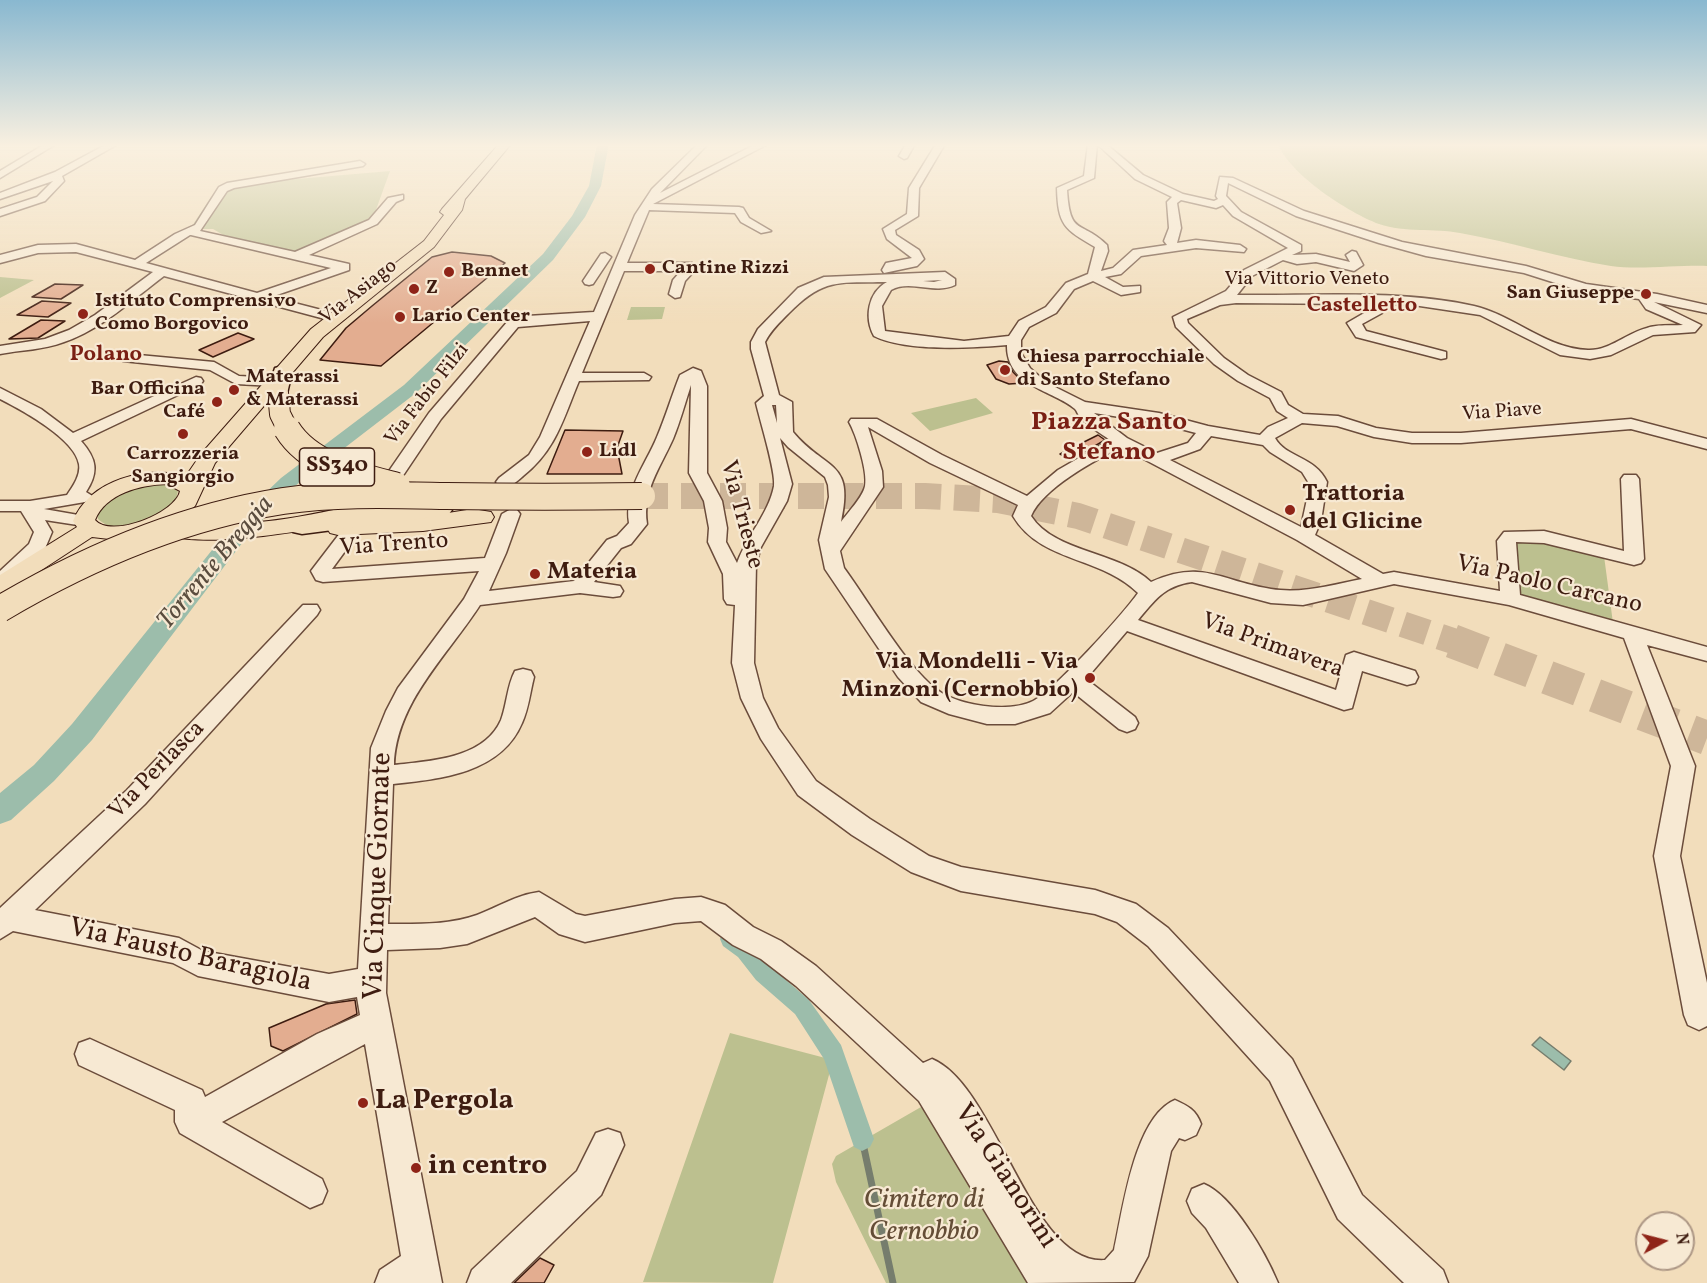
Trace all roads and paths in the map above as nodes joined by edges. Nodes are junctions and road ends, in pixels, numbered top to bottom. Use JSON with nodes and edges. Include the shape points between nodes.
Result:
{"nodes":[{"id":1,"x":648,"y":203,"type":"edge"},
{"id":2,"x":26,"y":204,"type":"edge"},
{"id":3,"x":214,"y":204,"type":"edge"},
{"id":4,"x":389,"y":204,"type":"edge"},
{"id":5,"x":457,"y":204,"type":"edge"},
{"id":6,"x":659,"y":204,"type":"edge"},
{"id":7,"x":913,"y":204,"type":"edge"},
{"id":8,"x":1062,"y":204,"type":"edge"},
{"id":9,"x":1172,"y":204,"type":"edge"},
{"id":10,"x":1226,"y":204,"type":"edge"},
{"id":11,"x":1279,"y":204,"type":"edge"},
{"id":12,"x":0,"y":213,"type":"edge"},
{"id":13,"x":765,"y":231,"type":"dead end"},
{"id":14,"x":192,"y":232,"type":"junction"},
{"id":15,"x":1347,"y":235,"type":"dead end"},
{"id":16,"x":1397,"y":244,"type":"junction"},
{"id":17,"x":1173,"y":246,"type":"junction"},
{"id":18,"x":1240,"y":249,"type":"dead end"},
{"id":19,"x":299,"y":255,"type":"junction"},
{"id":20,"x":1352,"y":255,"type":"dead end"},
{"id":21,"x":1280,"y":256,"type":"junction"},
{"id":22,"x":0,"y":259,"type":"edge"},
{"id":23,"x":137,"y":264,"type":"junction"},
{"id":24,"x":620,"y":266,"type":"junction"},
{"id":25,"x":161,"y":272,"type":"junction"},
{"id":26,"x":1093,"y":276,"type":"junction"},
{"id":27,"x":897,"y":279,"type":"junction"},
{"id":28,"x":589,"y":281,"type":"dead end"},
{"id":29,"x":1135,"y":289,"type":"dead end"},
{"id":30,"x":675,"y":294,"type":"dead end"},
{"id":31,"x":1643,"y":296,"type":"junction"},
{"id":32,"x":258,"y":297,"type":"junction"},
{"id":33,"x":1217,"y":301,"type":"junction"},
{"id":34,"x":1363,"y":301,"type":"junction"},
{"id":35,"x":1707,"y":309,"type":"edge"},
{"id":36,"x":599,"y":316,"type":"junction"},
{"id":37,"x":330,"y":318,"type":"junction"},
{"id":38,"x":1014,"y":340,"type":"junction"},
{"id":39,"x":1,"y":349,"type":"edge"},
{"id":40,"x":1441,"y":355,"type":"dead end"},
{"id":41,"x":128,"y":358,"type":"dead end"},
{"id":42,"x":574,"y":377,"type":"junction"},
{"id":43,"x":644,"y":377,"type":"dead end"},
{"id":44,"x":196,"y":381,"type":"dead end"},
{"id":45,"x":275,"y":382,"type":"junction"},
{"id":46,"x":0,"y":393,"type":"edge"},
{"id":47,"x":772,"y":398,"type":"junction"},
{"id":48,"x":1081,"y":406,"type":"junction"},
{"id":49,"x":1299,"y":418,"type":"junction"},
{"id":50,"x":1207,"y":432,"type":"junction"},
{"id":51,"x":70,"y":440,"type":"junction"},
{"id":52,"x":1121,"y":441,"type":"junction"},
{"id":53,"x":1268,"y":441,"type":"junction"},
{"id":54,"x":1707,"y":444,"type":"edge"},
{"id":55,"x":541,"y":451,"type":"junction"},
{"id":56,"x":1158,"y":458,"type":"junction"},
{"id":57,"x":151,"y":479,"type":"junction"},
{"id":58,"x":1630,"y":479,"type":"dead end"},
{"id":59,"x":502,"y":483,"type":"junction"},
{"id":60,"x":525,"y":486,"type":"junction"},
{"id":61,"x":191,"y":489,"type":"junction"},
{"id":62,"x":110,"y":492,"type":"junction"},
{"id":63,"x":642,"y":496,"type":"tunnel mouth"},
{"id":64,"x":72,"y":500,"type":"junction"},
{"id":65,"x":437,"y":503,"type":"junction"},
{"id":66,"x":1028,"y":503,"type":"junction"},
{"id":67,"x":0,"y":506,"type":"edge"},
{"id":68,"x":373,"y":508,"type":"junction"},
{"id":69,"x":179,"y":511,"type":"junction"},
{"id":70,"x":32,"y":512,"type":"junction"},
{"id":71,"x":498,"y":521,"type":"junction"},
{"id":72,"x":87,"y":525,"type":"junction"},
{"id":73,"x":149,"y":526,"type":"junction"},
{"id":74,"x":286,"y":527,"type":"junction"},
{"id":75,"x":353,"y":528,"type":"junction"},
{"id":76,"x":198,"y":532,"type":"junction"},
{"id":77,"x":1304,"y":536,"type":"junction"},
{"id":78,"x":830,"y":552,"type":"junction"},
{"id":79,"x":492,"y":564,"type":"junction"},
{"id":80,"x":90,"y":574,"type":"junction"},
{"id":81,"x":1377,"y":579,"type":"junction"},
{"id":82,"x":0,"y":584,"type":"edge"},
{"id":83,"x":580,"y":587,"type":"junction"},
{"id":84,"x":613,"y":591,"type":"dead end"},
{"id":85,"x":1148,"y":591,"type":"junction"},
{"id":86,"x":474,"y":598,"type":"junction"},
{"id":87,"x":1510,"y":599,"type":"junction"},
{"id":88,"x":0,"y":609,"type":"edge"},
{"id":89,"x":310,"y":610,"type":"dead end"},
{"id":90,"x":0,"y":621,"type":"edge"},
{"id":91,"x":1123,"y":622,"type":"junction"},
{"id":92,"x":1632,"y":632,"type":"junction"},
{"id":93,"x":744,"y":635,"type":"junction"},
{"id":94,"x":1707,"y":654,"type":"edge"},
{"id":95,"x":1407,"y":676,"type":"dead end"},
{"id":96,"x":523,"y":677,"type":"dead end"},
{"id":97,"x":1072,"y":680,"type":"junction"},
{"id":98,"x":1127,"y":723,"type":"dead end"},
{"id":99,"x":380,"y":776,"type":"junction"},
{"id":100,"x":4,"y":922,"type":"edge"},
{"id":101,"x":373,"y":938,"type":"junction"},
{"id":102,"x":371,"y":980,"type":"junction"},
{"id":103,"x":1699,"y":1015,"type":"dead end"},
{"id":104,"x":376,"y":1023,"type":"junction"},
{"id":105,"x":870,"y":1035,"type":"junction"},
{"id":106,"x":90,"y":1054,"type":"dead end"},
{"id":107,"x":191,"y":1122,"type":"junction"},
{"id":108,"x":1185,"y":1124,"type":"dead end"},
{"id":109,"x":608,"y":1145,"type":"dead end"},
{"id":110,"x":310,"y":1191,"type":"dead end"},
{"id":111,"x":1204,"y":1201,"type":"dead end"},
{"id":112,"x":412,"y":1277,"type":"edge"},
{"id":113,"x":484,"y":1283,"type":"edge"},
{"id":114,"x":1048,"y":1283,"type":"edge"},
{"id":115,"x":1260,"y":1283,"type":"edge"},
{"id":116,"x":1430,"y":1283,"type":"edge"}],
"edges":[{"from":1,"to":24,"type":"street"},
{"from":2,"to":12,"type":"street"},
{"from":3,"to":14,"type":"street","via":[[203,223]]},
{"from":4,"to":19,"type":"street","via":[[373,222]]},
{"from":5,"to":37,"type":"main road","name":"Via Asiago","via":[[429,244]]},
{"from":6,"to":13,"type":"street","via":[[739,210],[745,220]]},
{"from":7,"to":27,"type":"street","via":[[912,216],[890,229],[891,237],[918,259],[888,268]]},
{"from":8,"to":26,"type":"street","via":[[1067,226],[1101,245]]},
{"from":9,"to":17,"type":"street"},
{"from":10,"to":21,"type":"street","via":[[1298,248]]},
{"from":11,"to":16,"type":"street","via":[[1344,230]]},
{"from":14,"to":19,"type":"street"},
{"from":14,"to":23,"type":"street","via":[[179,236]]},
{"from":15,"to":16,"type":"street"},
{"from":16,"to":31,"type":"street","via":[[1526,270],[1584,288]]},
{"from":17,"to":18,"type":"street","via":[[1210,244]]},
{"from":17,"to":26,"type":"street","via":[[1137,253],[1117,271]]},
{"from":19,"to":32,"type":"street","via":[[345,267]]},
{"from":20,"to":21,"type":"street","via":[[1357,265],[1352,267],[1316,258],[1297,260]]},
{"from":21,"to":33,"type":"street","via":[[1248,273],[1232,294]]},
{"from":22,"to":23,"type":"street","via":[[38,249],[69,247]]},
{"from":23,"to":25,"type":"street"},
{"from":24,"to":28,"type":"street","via":[[603,261]]},
{"from":24,"to":30,"type":"street","via":[[692,267],[679,280]]},
{"from":24,"to":36,"type":"street"},
{"from":25,"to":32,"type":"street"},
{"from":25,"to":39,"type":"street","via":[[90,325],[68,336]]},
{"from":26,"to":29,"type":"street","via":[[1121,291]]},
{"from":26,"to":38,"type":"street","via":[[1070,286],[1051,310],[1024,324]]},
{"from":27,"to":38,"type":"street","via":[[940,276],[951,282],[941,286],[907,282],[888,285],[876,302],[875,320],[883,336],[964,345]]},
{"from":27,"to":47,"type":"street","via":[[828,280],[802,291],[758,342]]},
{"from":31,"to":34,"type":"street","name":"Via Vittorio Veneto","via":[[1651,306],[1694,325],[1690,329],[1650,331],[1606,352],[1590,355],[1566,352],[1470,308],[1413,301]]},
{"from":31,"to":35,"type":"street"},
{"from":32,"to":37,"type":"street"},
{"from":33,"to":34,"type":"street","name":"Via Vittorio Veneto"},
{"from":33,"to":49,"type":"street","name":"Via Vittorio Veneto","via":[[1184,314],[1181,324],[1219,361],[1276,395],[1282,408]]},
{"from":34,"to":40,"type":"street","via":[[1375,314],[1354,323],[1361,334]]},
{"from":36,"to":42,"type":"street"},
{"from":36,"to":68,"type":"street","name":"Via Fabio Filzi","via":[[513,324],[435,416]]},
{"from":37,"to":45,"type":"main road","name":"Via Asiago"},
{"from":38,"to":48,"type":"street","via":[[1014,353],[1028,376]]},
{"from":41,"to":45,"type":"street","via":[[214,366],[236,380]]},
{"from":42,"to":43,"type":"street"},
{"from":42,"to":55,"type":"street"},
{"from":44,"to":51,"type":"street"},
{"from":45,"to":57,"type":"main road","name":"Via Asiago","via":[[186,459]]},
{"from":45,"to":61,"type":"main road","name":"Via Asiago","via":[[211,454]]},
{"from":45,"to":65,"type":"highway","number":"SS340","bridge":true,"via":[[277,411],[285,428],[312,454]]},
{"from":46,"to":51,"type":"street","via":[[31,407]]},
{"from":47,"to":78,"type":"street","via":[[784,402],[785,433],[833,475],[837,485],[828,540]]},
{"from":47,"to":93,"type":"street","via":[[765,407],[783,483],[746,564]]},
{"from":48,"to":50,"type":"street","via":[[1159,418]]},
{"from":48,"to":52,"type":"street"},
{"from":49,"to":53,"type":"street","via":[[1275,429]]},
{"from":49,"to":54,"type":"street","name":"Via Piave","via":[[1338,421],[1412,438],[1461,438],[1631,424]]},
{"from":50,"to":53,"type":"street"},
{"from":50,"to":56,"type":"street","via":[[1194,446]]},
{"from":51,"to":64,"type":"street","via":[[88,463],[87,475]]},
{"from":52,"to":56,"type":"street"},
{"from":52,"to":66,"type":"street","via":[[1060,478]]},
{"from":53,"to":77,"type":"street","via":[[1317,479],[1313,516]]},
{"from":55,"to":59,"type":"street"},
{"from":55,"to":60,"type":"street"},
{"from":56,"to":77,"type":"street"},
{"from":57,"to":61,"type":"main road","via":[[180,480]]},
{"from":57,"to":62,"type":"main road"},
{"from":58,"to":87,"type":"street","via":[[1634,559],[1544,537],[1511,536],[1506,541]]},
{"from":59,"to":60,"type":"street","via":[[519,482]]},
{"from":59,"to":68,"type":"main road","via":[[450,487]]},
{"from":59,"to":71,"type":"street","via":[[483,500],[480,509]]},
{"from":60,"to":71,"type":"street","via":[[520,508]]},
{"from":61,"to":69,"type":"main road","name":"Via Asiago"},
{"from":62,"to":64,"type":"street"},
{"from":62,"to":72,"type":"main road","via":[[90,506]]},
{"from":63,"to":65,"type":"highway","bridge":true},
{"from":64,"to":67,"type":"street"},
{"from":65,"to":74,"type":"highway"},
{"from":65,"to":88,"type":"highway","number":"SS340","bridge":true,"via":[[320,497],[225,513],[109,552]]},
{"from":66,"to":78,"type":"street","via":[[936,459],[871,422],[857,422],[873,471],[874,487]]},
{"from":66,"to":85,"type":"street","via":[[1022,516],[1031,531],[1117,568]]},
{"from":67,"to":70,"type":"street"},
{"from":68,"to":74,"type":"main road"},
{"from":69,"to":73,"type":"main road"},
{"from":69,"to":76,"type":"main road","via":[[182,526]]},
{"from":70,"to":72,"type":"street"},
{"from":70,"to":82,"type":"street","via":[[43,532],[37,547]]},
{"from":71,"to":75,"type":"main road","via":[[474,516]]},
{"from":71,"to":79,"type":"street","name":"Via Cinque Giornate"},
{"from":72,"to":73,"type":"main road","via":[[106,533]]},
{"from":72,"to":82,"type":"main road"},
{"from":73,"to":76,"type":"main road"},
{"from":73,"to":80,"type":"main road","via":[[129,552]]},
{"from":74,"to":75,"type":"main road"},
{"from":74,"to":76,"type":"main road"},
{"from":75,"to":79,"type":"street","name":"Via Trento","via":[[321,571],[323,576]]},
{"from":76,"to":80,"type":"main road"},
{"from":77,"to":81,"type":"street"},
{"from":78,"to":97,"type":"street","via":[[843,582],[906,671],[929,696],[987,715],[1015,715],[1042,707]]},
{"from":79,"to":86,"type":"street","name":"Via Cinque Giornate"},
{"from":80,"to":90,"type":"main road"},
{"from":81,"to":85,"type":"street","via":[[1358,587],[1303,598],[1271,596],[1192,576]]},
{"from":81,"to":87,"type":"street","name":"Via Paolo Carcano","via":[[1394,578]]},
{"from":83,"to":84,"type":"street"},
{"from":83,"to":86,"type":"street"},
{"from":83,"to":93,"type":"street","name":"Via Trieste","via":[[614,544],[624,540],[638,524],[640,488],[665,438],[687,375],[693,372],[699,386],[698,473],[713,501],[717,542],[733,574],[735,625]]},
{"from":85,"to":91,"type":"street"},
{"from":86,"to":99,"type":"street","name":"Via Cinque Giornate","via":[[413,680],[388,728]]},
{"from":87,"to":92,"type":"street","name":"Via Paolo Carcano"},
{"from":89,"to":100,"type":"street","name":"Via Perlasca","via":[[136,798]]},
{"from":91,"to":95,"type":"street","name":"Via Primavera","via":[[1344,702],[1354,660]]},
{"from":91,"to":97,"type":"street"},
{"from":92,"to":94,"type":"street","name":"Via Paolo Carcano"},
{"from":92,"to":103,"type":"street","via":[[1683,766],[1667,856]]},
{"from":93,"to":116,"type":"street","via":[[743,663],[752,698],[769,733],[807,788],[920,864],[962,879],[1095,902],[1126,912],[1158,938],[1281,1070],[1350,1207]]},
{"from":96,"to":99,"type":"street","via":[[508,729],[496,743],[450,768]]},
{"from":97,"to":98,"type":"street"},
{"from":99,"to":101,"type":"street","name":"Via Cinque Giornate"},
{"from":100,"to":102,"type":"street","name":"Via Fausto Baragiola","via":[[179,951],[198,963],[329,988]]},
{"from":101,"to":102,"type":"street","name":"Via Cinque Giornate"},
{"from":101,"to":105,"type":"street","via":[[454,933],[479,927],[516,908],[539,904],[569,925],[585,928],[701,909],[715,914],[806,976]]},
{"from":102,"to":104,"type":"street","name":"Via Cinque Giornate"},
{"from":104,"to":107,"type":"street","via":[[328,1045]]},
{"from":104,"to":112,"type":"street","name":"Via Cinque Giornate"},
{"from":105,"to":108,"type":"street","name":"Via Gianorini","via":[[884,1032],[901,1044],[945,1089],[961,1108],[1029,1227],[1048,1252],[1071,1271],[1088,1277],[1117,1274],[1125,1267],[1157,1143],[1175,1116]]},
{"from":105,"to":114,"type":"street","via":[[930,1090]]},
{"from":106,"to":107,"type":"street","via":[[191,1101]]},
{"from":107,"to":110,"type":"street"},
{"from":109,"to":113,"type":"street","via":[[589,1183]]},
{"from":111,"to":115,"type":"street","via":[[1218,1216]]}]}
